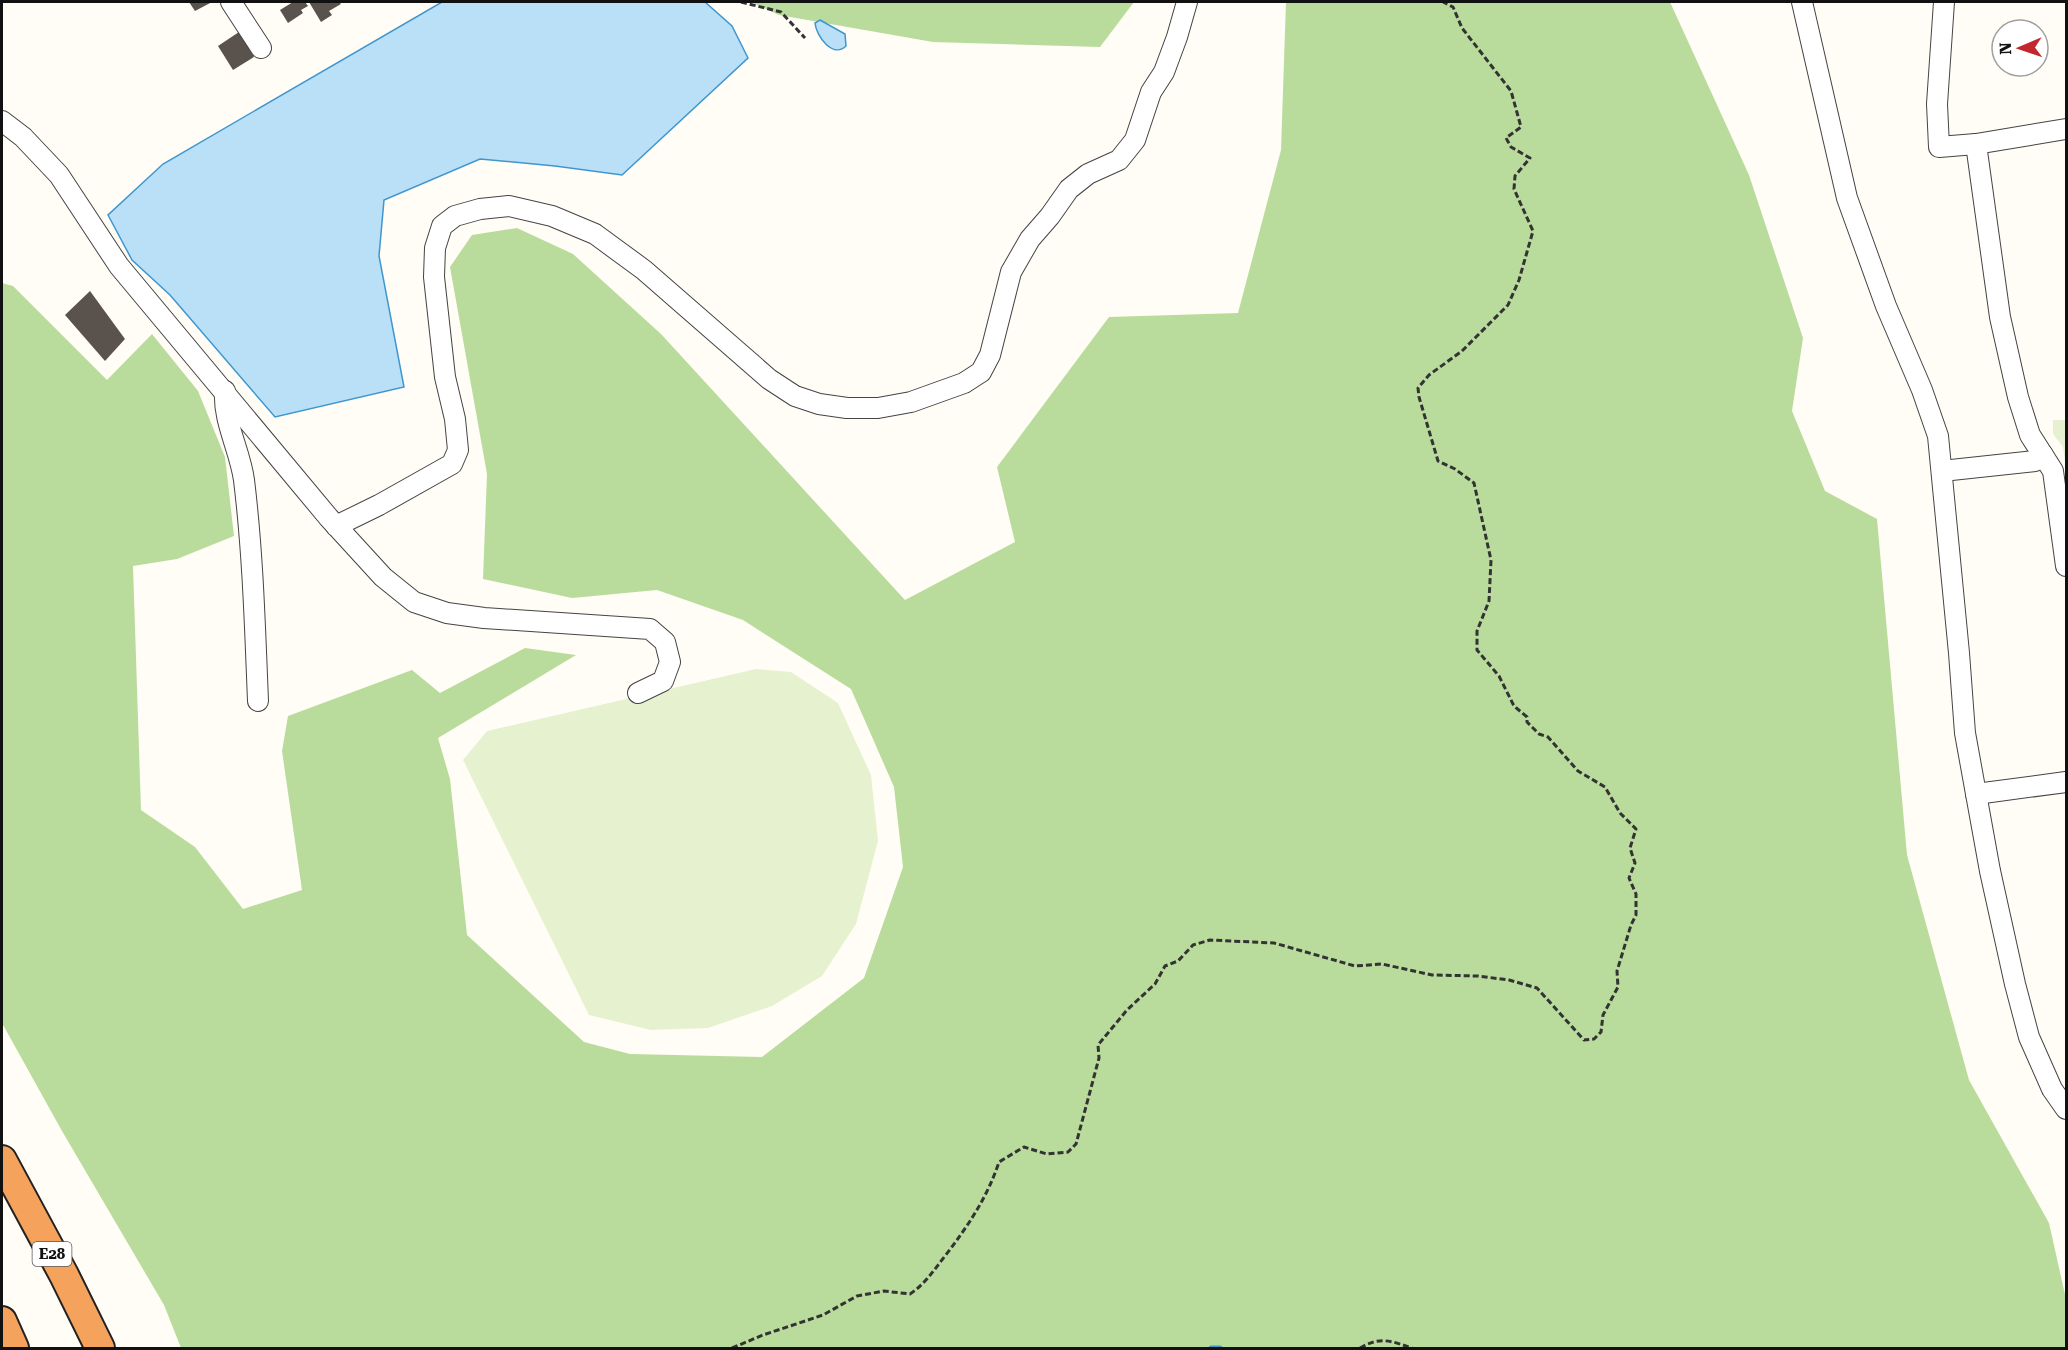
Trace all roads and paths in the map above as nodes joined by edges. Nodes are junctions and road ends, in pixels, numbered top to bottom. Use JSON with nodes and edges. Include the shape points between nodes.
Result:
{"nodes":[{"id":1,"x":741,"y":2,"type":"edge"},
{"id":2,"x":1187,"y":2,"type":"edge"},
{"id":3,"x":1443,"y":2,"type":"edge"},
{"id":4,"x":1802,"y":2,"type":"edge"},
{"id":5,"x":1944,"y":2,"type":"edge"},
{"id":6,"x":240,"y":5,"type":"edge"},
{"id":7,"x":805,"y":38,"type":"dead end"},
{"id":8,"x":261,"y":48,"type":"dead end"},
{"id":9,"x":2,"y":121,"type":"edge"},
{"id":10,"x":2067,"y":129,"type":"edge"},
{"id":11,"x":1976,"y":144,"type":"junction"},
{"id":12,"x":225,"y":391,"type":"junction"},
{"id":13,"x":2043,"y":455,"type":"junction"},
{"id":14,"x":1942,"y":471,"type":"junction"},
{"id":15,"x":336,"y":526,"type":"junction"},
{"id":16,"x":2067,"y":566,"type":"edge"},
{"id":17,"x":638,"y":693,"type":"dead end"},
{"id":18,"x":258,"y":702,"type":"dead end"},
{"id":19,"x":2067,"y":782,"type":"edge"},
{"id":20,"x":1976,"y":794,"type":"junction"},
{"id":21,"x":2067,"y":1110,"type":"edge"},
{"id":22,"x":2,"y":1161,"type":"edge"},
{"id":23,"x":2,"y":1322,"type":"edge"},
{"id":24,"x":14,"y":1348,"type":"edge"},
{"id":25,"x":100,"y":1348,"type":"edge"},
{"id":26,"x":732,"y":1348,"type":"edge"},
{"id":27,"x":1360,"y":1348,"type":"edge"},
{"id":28,"x":1412,"y":1348,"type":"edge"}],
"edges":[{"from":1,"to":7,"type":"path","via":[[781,12]]},
{"from":2,"to":15,"type":"street","via":[[1136,140],[1119,160],[1088,174],[1068,189],[1030,239],[1011,272],[990,355],[981,372],[964,383],[911,402],[878,408],[838,407],[795,396],[769,379],[644,270],[595,234],[552,216],[508,206],[480,208],[455,216],[442,226],[435,248],[434,276],[445,377],[458,450],[452,464]]},
{"from":3,"to":26,"type":"path","via":[[1453,7],[1462,28],[1511,91],[1521,127],[1506,138],[1511,147],[1530,158],[1515,176],[1514,189],[1533,231],[1508,305],[1462,351],[1428,375],[1418,388],[1419,397],[1438,461],[1474,483],[1491,560],[1489,601],[1477,630],[1478,650],[1527,722],[1548,737],[1578,771],[1605,787],[1620,813],[1636,829],[1630,848],[1635,863],[1629,878],[1636,894],[1636,915],[1617,971],[1618,987],[1602,1015],[1601,1032],[1594,1039],[1584,1040],[1537,988],[1509,980],[1432,975],[1382,964],[1355,966],[1274,943],[1210,940],[1193,945],[1178,961],[1165,966],[1155,984],[1098,1045],[1099,1058],[1076,1144],[1068,1152],[1047,1154],[1024,1147],[999,1162],[971,1222],[923,1285],[910,1294],[884,1291],[857,1296],[823,1315]]},
{"from":4,"to":14,"type":"street","via":[[1847,198],[1922,390],[1938,436]]},
{"from":5,"to":11,"type":"street","via":[[1937,104],[1939,147]]},
{"from":6,"to":8,"type":"street"},
{"from":9,"to":12,"type":"street","via":[[59,175],[119,266]]},
{"from":10,"to":11,"type":"street"},
{"from":11,"to":13,"type":"street","via":[[2003,328],[2018,397],[2030,435]]},
{"from":12,"to":15,"type":"street"},
{"from":12,"to":18,"type":"street","via":[[224,408],[243,474],[250,531]]},
{"from":13,"to":14,"type":"street","via":[[2035,461]]},
{"from":13,"to":16,"type":"street","via":[[2053,471]]},
{"from":14,"to":20,"type":"street","via":[[1965,733]]},
{"from":15,"to":17,"type":"street","via":[[406,596],[447,613],[650,629],[665,642],[670,662],[663,681]]},
{"from":19,"to":20,"type":"street"},
{"from":20,"to":21,"type":"street","via":[[2029,1037],[2052,1089]]},
{"from":22,"to":25,"type":"highway","number":"E28"},
{"from":23,"to":24,"type":"highway"},
{"from":27,"to":28,"type":"path","via":[[1374,1341]]}]}
